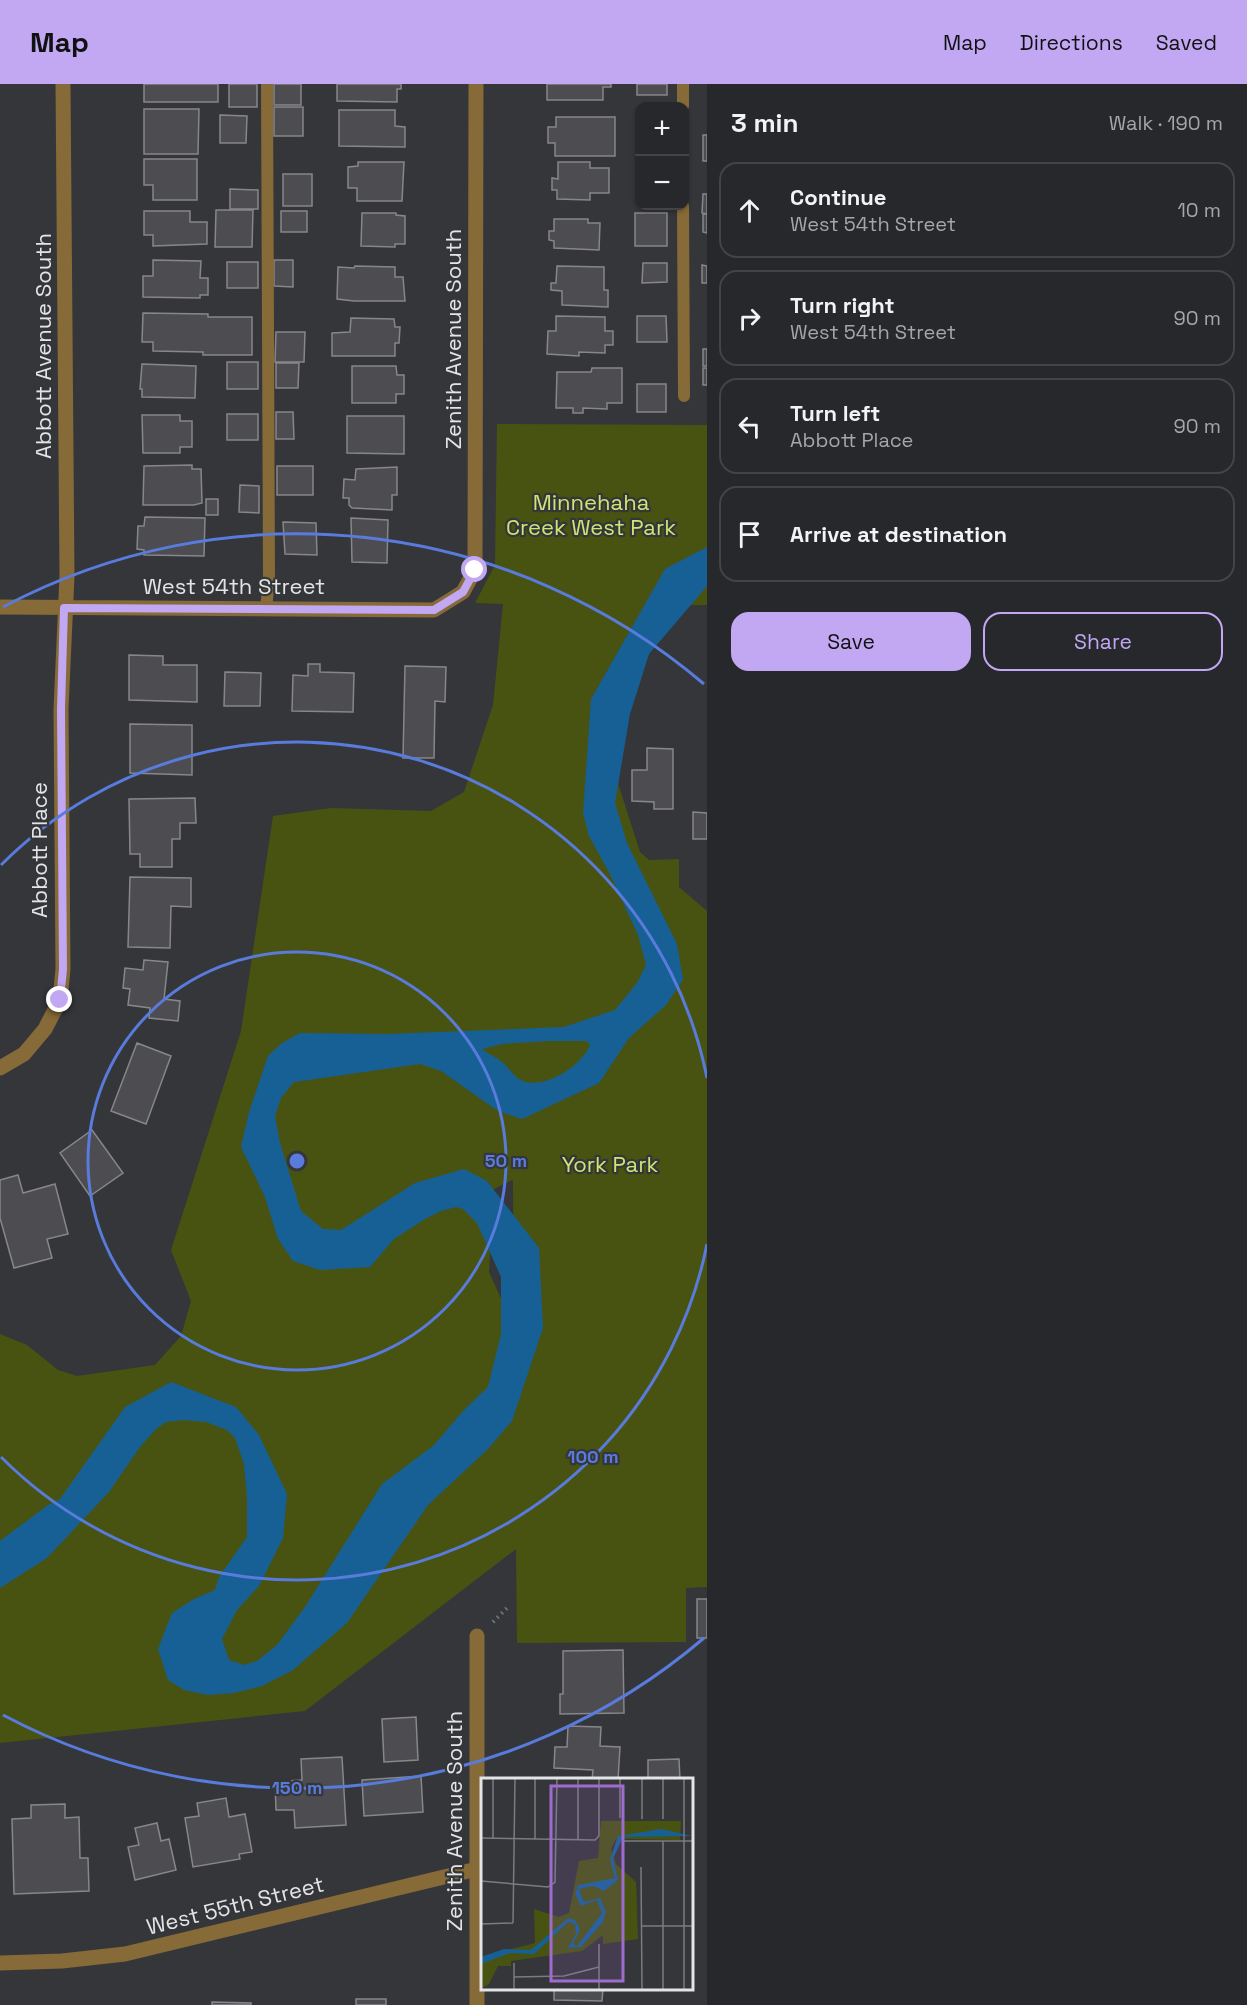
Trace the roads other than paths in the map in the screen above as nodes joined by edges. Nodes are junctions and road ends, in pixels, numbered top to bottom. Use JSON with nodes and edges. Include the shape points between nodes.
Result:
{"nodes":[{"id":1,"x":63,"y":84,"type":"edge"},
{"id":2,"x":267,"y":84,"type":"edge"},
{"id":3,"x":476,"y":84,"type":"edge"},
{"id":4,"x":683,"y":84,"type":"edge"},
{"id":5,"x":683,"y":102,"type":"edge"},
{"id":6,"x":683,"y":210,"type":"edge"},
{"id":7,"x":684,"y":396,"type":"dead end"},
{"id":8,"x":463,"y":592,"type":"joint"},
{"id":9,"x":0,"y":607,"type":"edge"},
{"id":10,"x":64,"y":608,"type":"junction"},
{"id":11,"x":266,"y":609,"type":"junction"},
{"id":12,"x":0,"y":1068,"type":"edge"},
{"id":13,"x":477,"y":1636,"type":"dead end"},
{"id":14,"x":477,"y":1869,"type":"junction"},
{"id":15,"x":0,"y":1963,"type":"edge"},
{"id":16,"x":477,"y":2005,"type":"edge"}],
"edges":[{"from":1,"to":10,"type":"street","name":"Abbott Avenue South","via":[[67,564]]},
{"from":2,"to":11,"type":"lane"},
{"from":3,"to":8,"type":"street","name":"Zenith Avenue South","via":[[475,570]]},
{"from":4,"to":5,"type":"lane"},
{"from":6,"to":7,"type":"lane"},
{"from":8,"to":11,"type":"street","name":"West 54th Street","via":[[434,610]]},
{"from":9,"to":10,"type":"street","name":"West 54th Street"},
{"from":10,"to":11,"type":"street","name":"West 54th Street"},
{"from":10,"to":12,"type":"street","name":"Abbott Place","via":[[60,1000],[45,1029],[24,1054]]},
{"from":13,"to":14,"type":"street","name":"Zenith Avenue South"},
{"from":14,"to":15,"type":"street","name":"West 55th Street","via":[[125,1954]]},
{"from":14,"to":16,"type":"street","name":"Zenith Avenue South"}]}
